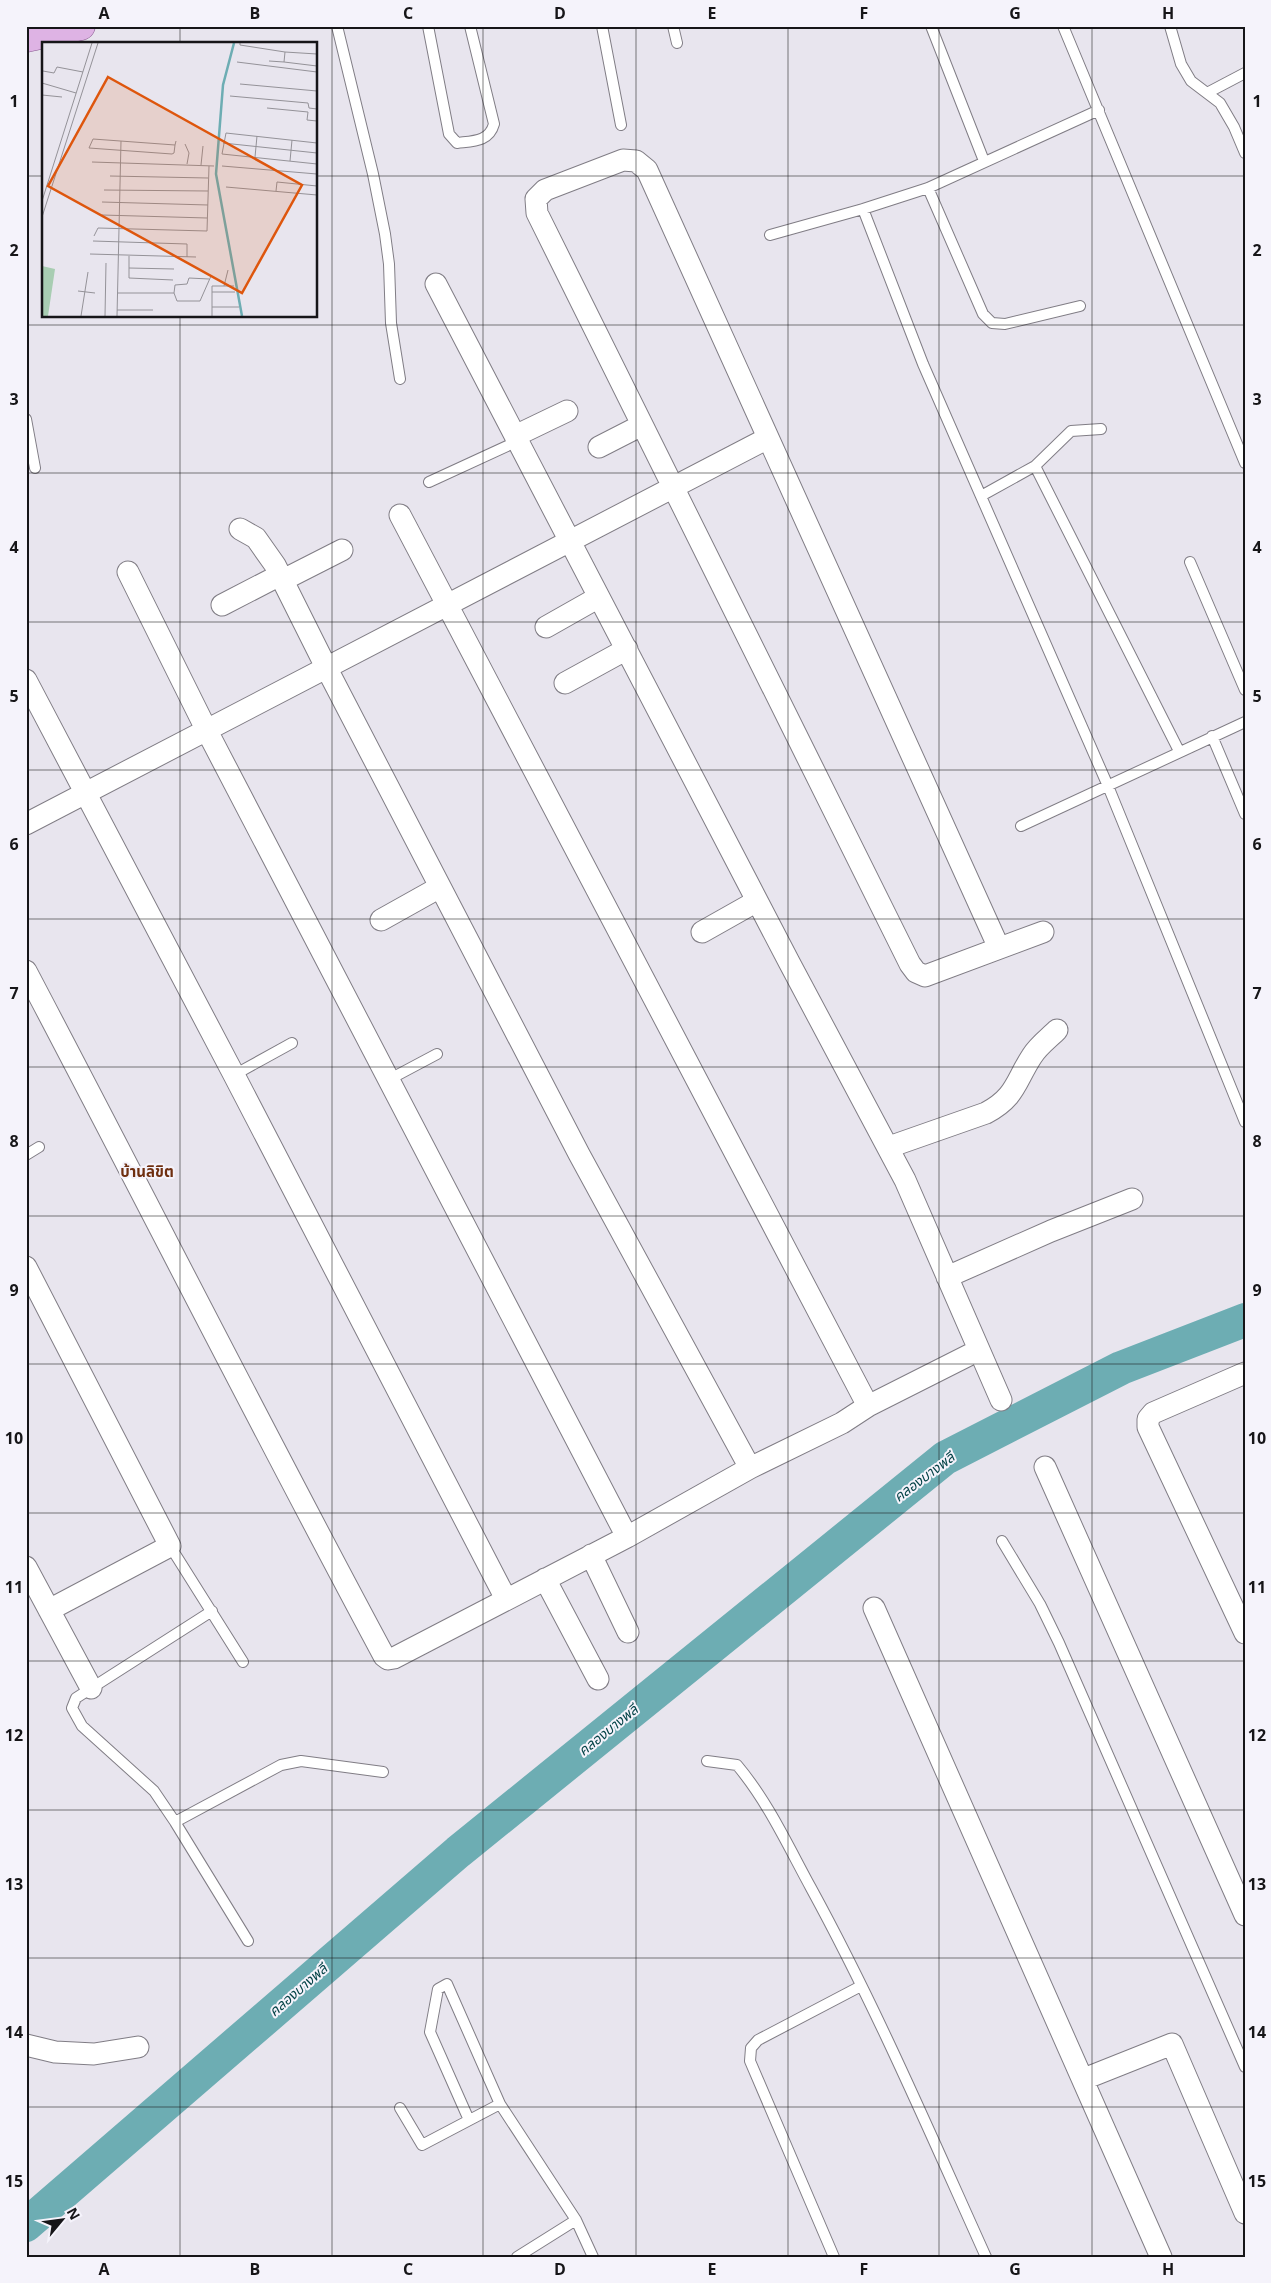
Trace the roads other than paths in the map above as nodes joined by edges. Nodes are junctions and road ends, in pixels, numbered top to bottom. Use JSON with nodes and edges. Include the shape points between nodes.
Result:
{"nodes":[{"id":1,"x":81,"y":26,"type":"edge"},
{"id":2,"x":337,"y":26,"type":"edge"},
{"id":3,"x":428,"y":26,"type":"edge"},
{"id":4,"x":470,"y":26,"type":"edge"},
{"id":5,"x":602,"y":26,"type":"edge"},
{"id":6,"x":673,"y":26,"type":"edge"},
{"id":7,"x":931,"y":26,"type":"edge"},
{"id":8,"x":1063,"y":26,"type":"edge"},
{"id":9,"x":1170,"y":26,"type":"edge"},
{"id":10,"x":26,"y":38,"type":"edge"},
{"id":11,"x":677,"y":42,"type":"dead end"},
{"id":12,"x":1245,"y":73,"type":"edge"},
{"id":13,"x":1207,"y":93,"type":"junction"},
{"id":14,"x":1099,"y":110,"type":"junction"},
{"id":15,"x":621,"y":126,"type":"dead end"},
{"id":16,"x":1245,"y":153,"type":"edge"},
{"id":17,"x":984,"y":161,"type":"junction"},
{"id":18,"x":928,"y":188,"type":"junction"},
{"id":19,"x":863,"y":209,"type":"junction"},
{"id":20,"x":770,"y":235,"type":"dead end"},
{"id":21,"x":436,"y":284,"type":"dead end"},
{"id":22,"x":1080,"y":306,"type":"dead end"},
{"id":23,"x":400,"y":379,"type":"dead end"},
{"id":24,"x":567,"y":411,"type":"dead end"},
{"id":25,"x":26,"y":419,"type":"edge"},
{"id":26,"x":642,"y":425,"type":"junction"},
{"id":27,"x":1102,"y":429,"type":"dead end"},
{"id":28,"x":768,"y":438,"type":"junction"},
{"id":29,"x":517,"y":439,"type":"junction"},
{"id":30,"x":599,"y":447,"type":"dead end"},
{"id":31,"x":1245,"y":463,"type":"edge"},
{"id":32,"x":1035,"y":466,"type":"junction"},
{"id":33,"x":35,"y":468,"type":"dead end"},
{"id":34,"x":429,"y":482,"type":"dead end"},
{"id":35,"x":673,"y":487,"type":"junction"},
{"id":36,"x":980,"y":496,"type":"junction"},
{"id":37,"x":400,"y":515,"type":"dead end"},
{"id":38,"x":240,"y":530,"type":"dead end"},
{"id":39,"x":570,"y":540,"type":"junction"},
{"id":40,"x":342,"y":550,"type":"dead end"},
{"id":41,"x":1190,"y":562,"type":"dead end"},
{"id":42,"x":128,"y":572,"type":"dead end"},
{"id":43,"x":282,"y":578,"type":"junction"},
{"id":44,"x":599,"y":597,"type":"junction"},
{"id":45,"x":447,"y":604,"type":"junction"},
{"id":46,"x":222,"y":605,"type":"dead end"},
{"id":47,"x":546,"y":627,"type":"dead end"},
{"id":48,"x":626,"y":649,"type":"junction"},
{"id":49,"x":326,"y":667,"type":"junction"},
{"id":50,"x":26,"y":680,"type":"edge"},
{"id":51,"x":565,"y":683,"type":"dead end"},
{"id":52,"x":1245,"y":690,"type":"edge"},
{"id":53,"x":1245,"y":722,"type":"edge"},
{"id":54,"x":206,"y":729,"type":"junction"},
{"id":55,"x":1212,"y":736,"type":"junction"},
{"id":56,"x":1179,"y":751,"type":"junction"},
{"id":57,"x":1108,"y":786,"type":"junction"},
{"id":58,"x":86,"y":793,"type":"junction"},
{"id":59,"x":1245,"y":814,"type":"edge"},
{"id":60,"x":26,"y":824,"type":"edge"},
{"id":61,"x":1021,"y":826,"type":"dead end"},
{"id":62,"x":440,"y":887,"type":"junction"},
{"id":63,"x":757,"y":901,"type":"junction"},
{"id":64,"x":381,"y":920,"type":"dead end"},
{"id":65,"x":702,"y":932,"type":"dead end"},
{"id":66,"x":1043,"y":932,"type":"dead end"},
{"id":67,"x":999,"y":948,"type":"junction"},
{"id":68,"x":26,"y":970,"type":"edge"},
{"id":69,"x":1057,"y":1030,"type":"dead end"},
{"id":70,"x":292,"y":1043,"type":"dead end"},
{"id":71,"x":437,"y":1054,"type":"dead end"},
{"id":72,"x":234,"y":1075,"type":"junction"},
{"id":73,"x":390,"y":1079,"type":"junction"},
{"id":74,"x":1245,"y":1122,"type":"edge"},
{"id":75,"x":39,"y":1148,"type":"dead end"},
{"id":76,"x":889,"y":1148,"type":"junction"},
{"id":77,"x":26,"y":1155,"type":"edge"},
{"id":78,"x":1132,"y":1199,"type":"dead end"},
{"id":79,"x":26,"y":1267,"type":"edge"},
{"id":80,"x":947,"y":1277,"type":"junction"},
{"id":81,"x":979,"y":1350,"type":"junction"},
{"id":82,"x":1245,"y":1373,"type":"edge"},
{"id":83,"x":1001,"y":1400,"type":"dead end"},
{"id":84,"x":868,"y":1406,"type":"junction"},
{"id":85,"x":1045,"y":1467,"type":"dead end"},
{"id":86,"x":750,"y":1468,"type":"junction"},
{"id":87,"x":627,"y":1537,"type":"junction"},
{"id":88,"x":1002,"y":1541,"type":"dead end"},
{"id":89,"x":170,"y":1546,"type":"junction"},
{"id":90,"x":592,"y":1555,"type":"junction"},
{"id":91,"x":26,"y":1566,"type":"edge"},
{"id":92,"x":545,"y":1579,"type":"junction"},
{"id":93,"x":506,"y":1599,"type":"junction"},
{"id":94,"x":874,"y":1608,"type":"dead end"},
{"id":95,"x":48,"y":1610,"type":"junction"},
{"id":96,"x":212,"y":1611,"type":"junction"},
{"id":97,"x":628,"y":1632,"type":"dead end"},
{"id":98,"x":1245,"y":1633,"type":"edge"},
{"id":99,"x":243,"y":1662,"type":"dead end"},
{"id":100,"x":598,"y":1679,"type":"dead end"},
{"id":101,"x":92,"y":1688,"type":"junction"},
{"id":102,"x":707,"y":1761,"type":"dead end"},
{"id":103,"x":383,"y":1772,"type":"dead end"},
{"id":104,"x":175,"y":1822,"type":"junction"},
{"id":105,"x":1245,"y":1915,"type":"edge"},
{"id":106,"x":248,"y":1941,"type":"dead end"},
{"id":107,"x":861,"y":1986,"type":"junction"},
{"id":108,"x":26,"y":2045,"type":"edge"},
{"id":109,"x":138,"y":2046,"type":"dead end"},
{"id":110,"x":1245,"y":2067,"type":"edge"},
{"id":111,"x":1084,"y":2079,"type":"junction"},
{"id":112,"x":500,"y":2104,"type":"junction"},
{"id":113,"x":400,"y":2108,"type":"dead end"},
{"id":114,"x":469,"y":2120,"type":"junction"},
{"id":115,"x":1245,"y":2213,"type":"edge"},
{"id":116,"x":576,"y":2220,"type":"junction"},
{"id":117,"x":517,"y":2257,"type":"edge"},
{"id":118,"x":594,"y":2257,"type":"edge"},
{"id":119,"x":834,"y":2257,"type":"edge"},
{"id":120,"x":986,"y":2257,"type":"edge"},
{"id":121,"x":1161,"y":2257,"type":"edge"}],
"edges":[{"from":1,"to":10,"type":"main road"},
{"from":2,"to":23,"type":"lane","via":[[385,234],[391,323]]},
{"from":3,"to":4,"type":"lane","via":[[449,134],[457,142],[482,140],[492,133],[494,124]]},
{"from":5,"to":15,"type":"lane"},
{"from":6,"to":11,"type":"lane"},
{"from":7,"to":17,"type":"lane"},
{"from":8,"to":14,"type":"lane"},
{"from":9,"to":13,"type":"lane","via":[[1181,64],[1191,81]]},
{"from":12,"to":13,"type":"lane"},
{"from":13,"to":16,"type":"lane","via":[[1220,103]]},
{"from":14,"to":17,"type":"lane"},
{"from":14,"to":31,"type":"lane"},
{"from":17,"to":18,"type":"lane"},
{"from":18,"to":19,"type":"lane"},
{"from":18,"to":22,"type":"lane","via":[[982,314],[992,323],[1005,324]]},
{"from":19,"to":20,"type":"lane"},
{"from":19,"to":36,"type":"lane","via":[[923,364]]},
{"from":21,"to":29,"type":"street"},
{"from":24,"to":29,"type":"street"},
{"from":25,"to":33,"type":"lane"},
{"from":26,"to":28,"type":"street","via":[[537,213],[536,199],[545,190],[623,160],[636,161],[647,170]]},
{"from":26,"to":30,"type":"street"},
{"from":26,"to":35,"type":"street"},
{"from":27,"to":32,"type":"lane","via":[[1071,431]]},
{"from":28,"to":35,"type":"street"},
{"from":28,"to":67,"type":"street"},
{"from":29,"to":34,"type":"lane"},
{"from":29,"to":39,"type":"street"},
{"from":32,"to":36,"type":"lane"},
{"from":32,"to":56,"type":"lane"},
{"from":35,"to":39,"type":"street"},
{"from":35,"to":67,"type":"street","via":[[913,968],[924,976]]},
{"from":36,"to":57,"type":"lane"},
{"from":37,"to":45,"type":"street"},
{"from":38,"to":43,"type":"street","via":[[256,538]]},
{"from":39,"to":44,"type":"street"},
{"from":39,"to":45,"type":"street"},
{"from":40,"to":43,"type":"street"},
{"from":41,"to":52,"type":"lane"},
{"from":42,"to":54,"type":"street"},
{"from":43,"to":46,"type":"street"},
{"from":43,"to":49,"type":"street"},
{"from":44,"to":47,"type":"street"},
{"from":44,"to":48,"type":"street"},
{"from":45,"to":49,"type":"street"},
{"from":45,"to":84,"type":"street"},
{"from":48,"to":51,"type":"street"},
{"from":48,"to":63,"type":"street"},
{"from":49,"to":54,"type":"street"},
{"from":49,"to":62,"type":"street"},
{"from":50,"to":58,"type":"street"},
{"from":53,"to":55,"type":"lane"},
{"from":54,"to":58,"type":"street"},
{"from":54,"to":73,"type":"street"},
{"from":55,"to":56,"type":"lane"},
{"from":55,"to":59,"type":"lane"},
{"from":56,"to":57,"type":"lane"},
{"from":57,"to":61,"type":"lane"},
{"from":57,"to":74,"type":"lane"},
{"from":58,"to":60,"type":"street"},
{"from":58,"to":72,"type":"street"},
{"from":62,"to":64,"type":"street"},
{"from":62,"to":86,"type":"street","via":[[579,1154]]},
{"from":63,"to":65,"type":"street"},
{"from":63,"to":76,"type":"street"},
{"from":66,"to":67,"type":"street"},
{"from":68,"to":93,"type":"street","via":[[384,1656],[394,1658]]},
{"from":69,"to":76,"type":"street","via":[[1033,1054],[1009,1098],[1000,1105]]},
{"from":70,"to":72,"type":"lane"},
{"from":71,"to":73,"type":"lane"},
{"from":72,"to":93,"type":"street"},
{"from":73,"to":87,"type":"street"},
{"from":75,"to":77,"type":"lane"},
{"from":76,"to":80,"type":"street"},
{"from":78,"to":80,"type":"street"},
{"from":79,"to":89,"type":"street"},
{"from":80,"to":81,"type":"street"},
{"from":81,"to":83,"type":"street"},
{"from":81,"to":84,"type":"street"},
{"from":82,"to":98,"type":"street","via":[[1154,1413],[1148,1419],[1148,1427]]},
{"from":84,"to":86,"type":"street","via":[[842,1423]]},
{"from":85,"to":105,"type":"street"},
{"from":86,"to":87,"type":"street"},
{"from":87,"to":90,"type":"street"},
{"from":88,"to":110,"type":"lane","via":[[1040,1604]]},
{"from":89,"to":95,"type":"street"},
{"from":89,"to":96,"type":"lane"},
{"from":90,"to":92,"type":"street"},
{"from":90,"to":97,"type":"street"},
{"from":91,"to":95,"type":"street"},
{"from":92,"to":93,"type":"street"},
{"from":92,"to":100,"type":"street"},
{"from":94,"to":111,"type":"street"},
{"from":95,"to":101,"type":"street"},
{"from":96,"to":99,"type":"lane"},
{"from":96,"to":101,"type":"lane"},
{"from":101,"to":104,"type":"lane","via":[[76,1698],[72,1708],[75,1717],[154,1792]]},
{"from":102,"to":107,"type":"lane","via":[[737,1765],[756,1788]]},
{"from":103,"to":104,"type":"lane","via":[[301,1761],[281,1765]]},
{"from":104,"to":106,"type":"lane"},
{"from":107,"to":119,"type":"lane","via":[[758,2040],[751,2048],[750,2061]]},
{"from":107,"to":120,"type":"lane"},
{"from":108,"to":109,"type":"street","via":[[56,2052],[94,2054]]},
{"from":111,"to":115,"type":"street","via":[[1172,2044]]},
{"from":111,"to":121,"type":"street"},
{"from":112,"to":114,"type":"lane"},
{"from":112,"to":114,"type":"lane","via":[[447,1984],[438,1989],[430,2032]]},
{"from":112,"to":116,"type":"lane"},
{"from":113,"to":114,"type":"lane","via":[[422,2146]]},
{"from":116,"to":117,"type":"lane"},
{"from":116,"to":118,"type":"lane"}]}
